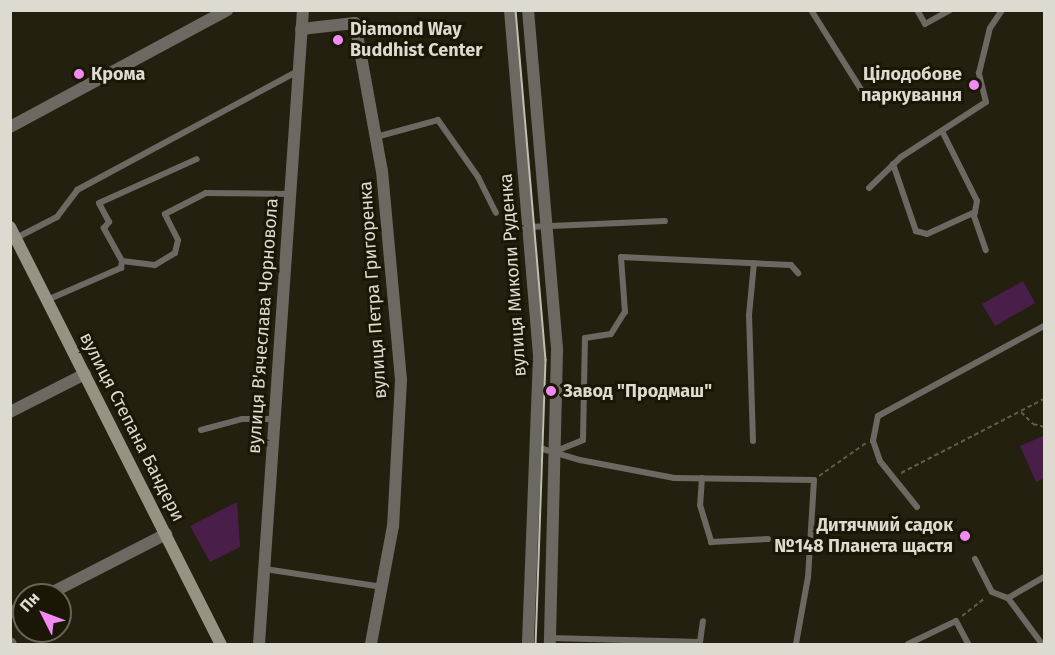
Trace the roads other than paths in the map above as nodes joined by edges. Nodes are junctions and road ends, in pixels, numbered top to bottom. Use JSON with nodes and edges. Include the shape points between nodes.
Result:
{"nodes":[{"id":1,"x":227,"y":10,"type":"edge"},
{"id":2,"x":303,"y":10,"type":"edge"},
{"id":3,"x":510,"y":10,"type":"edge"},
{"id":4,"x":528,"y":10,"type":"edge"},
{"id":5,"x":811,"y":10,"type":"edge"},
{"id":6,"x":917,"y":10,"type":"edge"},
{"id":7,"x":950,"y":10,"type":"edge"},
{"id":8,"x":1002,"y":10,"type":"edge"},
{"id":9,"x":301,"y":28,"type":"junction"},
{"id":10,"x":298,"y":71,"type":"junction"},
{"id":11,"x":867,"y":99,"type":"dead end"},
{"id":12,"x":10,"y":127,"type":"edge"},
{"id":13,"x":942,"y":131,"type":"junction"},
{"id":14,"x":376,"y":137,"type":"junction"},
{"id":15,"x":197,"y":159,"type":"dead end"},
{"id":16,"x":893,"y":164,"type":"junction"},
{"id":17,"x":868,"y":188,"type":"dead end"},
{"id":18,"x":290,"y":195,"type":"junction"},
{"id":19,"x":975,"y":212,"type":"junction"},
{"id":20,"x":496,"y":213,"type":"dead end"},
{"id":21,"x":666,"y":221,"type":"dead end"},
{"id":22,"x":546,"y":226,"type":"junction"},
{"id":23,"x":10,"y":227,"type":"edge"},
{"id":24,"x":528,"y":227,"type":"junction"},
{"id":25,"x":16,"y":238,"type":"junction"},
{"id":26,"x":986,"y":250,"type":"dead end"},
{"id":27,"x":122,"y":261,"type":"junction"},
{"id":28,"x":753,"y":263,"type":"junction"},
{"id":29,"x":798,"y":273,"type":"dead end"},
{"id":30,"x":47,"y":300,"type":"junction"},
{"id":31,"x":1044,"y":326,"type":"edge"},
{"id":32,"x":85,"y":374,"type":"junction"},
{"id":33,"x":10,"y":412,"type":"edge"},
{"id":34,"x":275,"y":419,"type":"junction"},
{"id":35,"x":201,"y":430,"type":"dead end"},
{"id":36,"x":753,"y":441,"type":"dead end"},
{"id":37,"x":536,"y":447,"type":"junction"},
{"id":38,"x":556,"y":452,"type":"junction"},
{"id":39,"x":702,"y":478,"type":"junction"},
{"id":40,"x":917,"y":507,"type":"dead end"},
{"id":41,"x":166,"y":534,"type":"junction"},
{"id":42,"x":768,"y":539,"type":"dead end"},
{"id":43,"x":975,"y":559,"type":"dead end"},
{"id":44,"x":264,"y":569,"type":"junction"},
{"id":45,"x":1044,"y":577,"type":"edge"},
{"id":46,"x":70,"y":583,"type":"edge"},
{"id":47,"x":383,"y":587,"type":"junction"},
{"id":48,"x":1008,"y":598,"type":"junction"},
{"id":49,"x":703,"y":621,"type":"dead end"},
{"id":50,"x":550,"y":641,"type":"edge"},
{"id":51,"x":221,"y":645,"type":"edge"},
{"id":52,"x":259,"y":645,"type":"edge"},
{"id":53,"x":371,"y":645,"type":"edge"},
{"id":54,"x":528,"y":645,"type":"edge"},
{"id":55,"x":796,"y":645,"type":"edge"},
{"id":56,"x":908,"y":645,"type":"edge"},
{"id":57,"x":968,"y":645,"type":"edge"},
{"id":58,"x":1042,"y":645,"type":"edge"}],
"edges":[{"from":1,"to":12,"type":"street"},
{"from":2,"to":9,"type":"street","name":"вулиця В'ячеслава Чорновола"},
{"from":3,"to":24,"type":"street","name":"вулиця Миколи Руденка"},
{"from":4,"to":22,"type":"street","name":"вулиця Миколи Руденка"},
{"from":5,"to":11,"type":"lane"},
{"from":6,"to":7,"type":"lane","via":[[925,24]]},
{"from":8,"to":13,"type":"lane","via":[[990,28],[979,72],[986,102]]},
{"from":9,"to":10,"type":"street","name":"вулиця В'ячеслава Чорновола"},
{"from":9,"to":14,"type":"street","name":"вулиця Петра Григоренка","via":[[355,23]]},
{"from":10,"to":18,"type":"street","name":"вулиця В'ячеслава Чорновола"},
{"from":10,"to":25,"type":"lane","via":[[77,190],[57,217]]},
{"from":13,"to":16,"type":"lane"},
{"from":13,"to":19,"type":"lane","via":[[977,201]]},
{"from":14,"to":20,"type":"lane","via":[[438,120],[478,177]]},
{"from":14,"to":47,"type":"street","name":"вулиця Петра Григоренка","via":[[401,380],[394,516]]},
{"from":15,"to":27,"type":"lane","via":[[99,203],[109,222],[104,228]]},
{"from":16,"to":17,"type":"lane"},
{"from":16,"to":19,"type":"lane","via":[[916,231],[927,234]]},
{"from":18,"to":27,"type":"lane","via":[[206,193],[165,214],[178,240],[175,253],[155,265]]},
{"from":18,"to":34,"type":"street","name":"вулиця В'ячеслава Чорновола"},
{"from":19,"to":26,"type":"lane"},
{"from":21,"to":22,"type":"lane"},
{"from":22,"to":24,"type":"lane"},
{"from":22,"to":38,"type":"street","name":"вулиця Миколи Руденка","via":[[556,351]]},
{"from":23,"to":25,"type":"street","name":"вулиця Степана Бандери"},
{"from":24,"to":37,"type":"street","name":"вулиця Миколи Руденка","via":[[539,356]]},
{"from":25,"to":30,"type":"street","name":"вулиця Степана Бандери"},
{"from":27,"to":30,"type":"lane","via":[[121,268]]},
{"from":28,"to":29,"type":"lane","via":[[791,265]]},
{"from":28,"to":36,"type":"lane","via":[[749,315]]},
{"from":28,"to":38,"type":"lane","via":[[621,257],[625,312],[611,334],[585,338],[583,440]]},
{"from":30,"to":32,"type":"street","name":"вулиця Степана Бандери"},
{"from":31,"to":40,"type":"lane","via":[[878,416],[873,441],[880,461]]},
{"from":32,"to":33,"type":"street"},
{"from":32,"to":41,"type":"street","name":"вулиця Степана Бандери"},
{"from":34,"to":35,"type":"lane","via":[[242,419]]},
{"from":34,"to":44,"type":"street","name":"вулиця В'ячеслава Чорновола"},
{"from":37,"to":38,"type":"lane"},
{"from":37,"to":54,"type":"street","name":"вулиця Миколи Руденка"},
{"from":38,"to":39,"type":"lane","via":[[674,478]]},
{"from":38,"to":50,"type":"street","name":"вулиця Миколи Руденка"},
{"from":39,"to":42,"type":"lane","via":[[700,505],[711,542]]},
{"from":39,"to":55,"type":"lane","via":[[814,480],[808,577]]},
{"from":41,"to":46,"type":"street"},
{"from":41,"to":51,"type":"street","name":"вулиця Степана Бандери"},
{"from":43,"to":48,"type":"lane","via":[[992,592]]},
{"from":44,"to":47,"type":"lane"},
{"from":44,"to":52,"type":"street","name":"вулиця В'ячеслава Чорновола"},
{"from":45,"to":48,"type":"lane"},
{"from":47,"to":53,"type":"street","name":"вулиця Петра Григоренка"},
{"from":48,"to":58,"type":"lane"},
{"from":49,"to":50,"type":"lane","via":[[700,642]]},
{"from":56,"to":57,"type":"lane","via":[[956,621]]}]}
